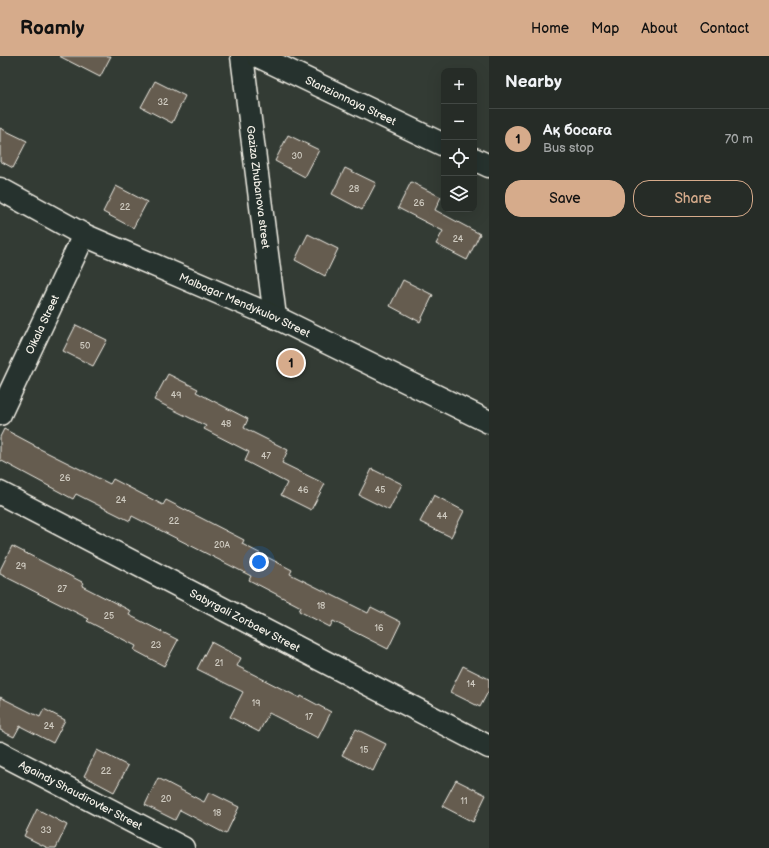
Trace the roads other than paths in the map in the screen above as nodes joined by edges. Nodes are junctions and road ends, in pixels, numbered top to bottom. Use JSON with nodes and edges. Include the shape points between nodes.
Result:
{"nodes":[{"id":1,"x":242,"y":56,"type":"edge"},
{"id":2,"x":258,"y":56,"type":"edge"},
{"id":3,"x":290,"y":63,"type":"edge"},
{"id":4,"x":441,"y":142,"type":"edge"},
{"id":5,"x":477,"y":160,"type":"edge"},
{"id":6,"x":489,"y":166,"type":"edge"},
{"id":7,"x":0,"y":189,"type":"edge"},
{"id":8,"x":84,"y":235,"type":"junction"},
{"id":9,"x":275,"y":317,"type":"junction"},
{"id":10,"x":0,"y":414,"type":"edge"},
{"id":11,"x":489,"y":422,"type":"edge"},
{"id":12,"x":0,"y":493,"type":"edge"},
{"id":13,"x":489,"y":747,"type":"edge"},
{"id":14,"x":0,"y":753,"type":"edge"},
{"id":15,"x":183,"y":848,"type":"edge"}],
"edges":[{"from":1,"to":9,"type":"street","name":"Gaziza Zhubanova street"},
{"from":2,"to":3,"type":"street","name":"Stanzionnaya Street"},
{"from":3,"to":4,"type":"street","name":"Stanzionnaya Street"},
{"from":5,"to":6,"type":"street"},
{"from":7,"to":8,"type":"street","name":"Malbagar Mendykulov Street"},
{"from":8,"to":9,"type":"street","name":"Malbagar Mendykulov Street"},
{"from":8,"to":10,"type":"street","name":"Oikala Street"},
{"from":9,"to":11,"type":"street","name":"Malbagar Mendykulov Street"},
{"from":12,"to":13,"type":"street","name":"Sabyrgali Zorbaev Street"},
{"from":14,"to":15,"type":"street","name":"Againdy Shaudirovter Street"}]}
